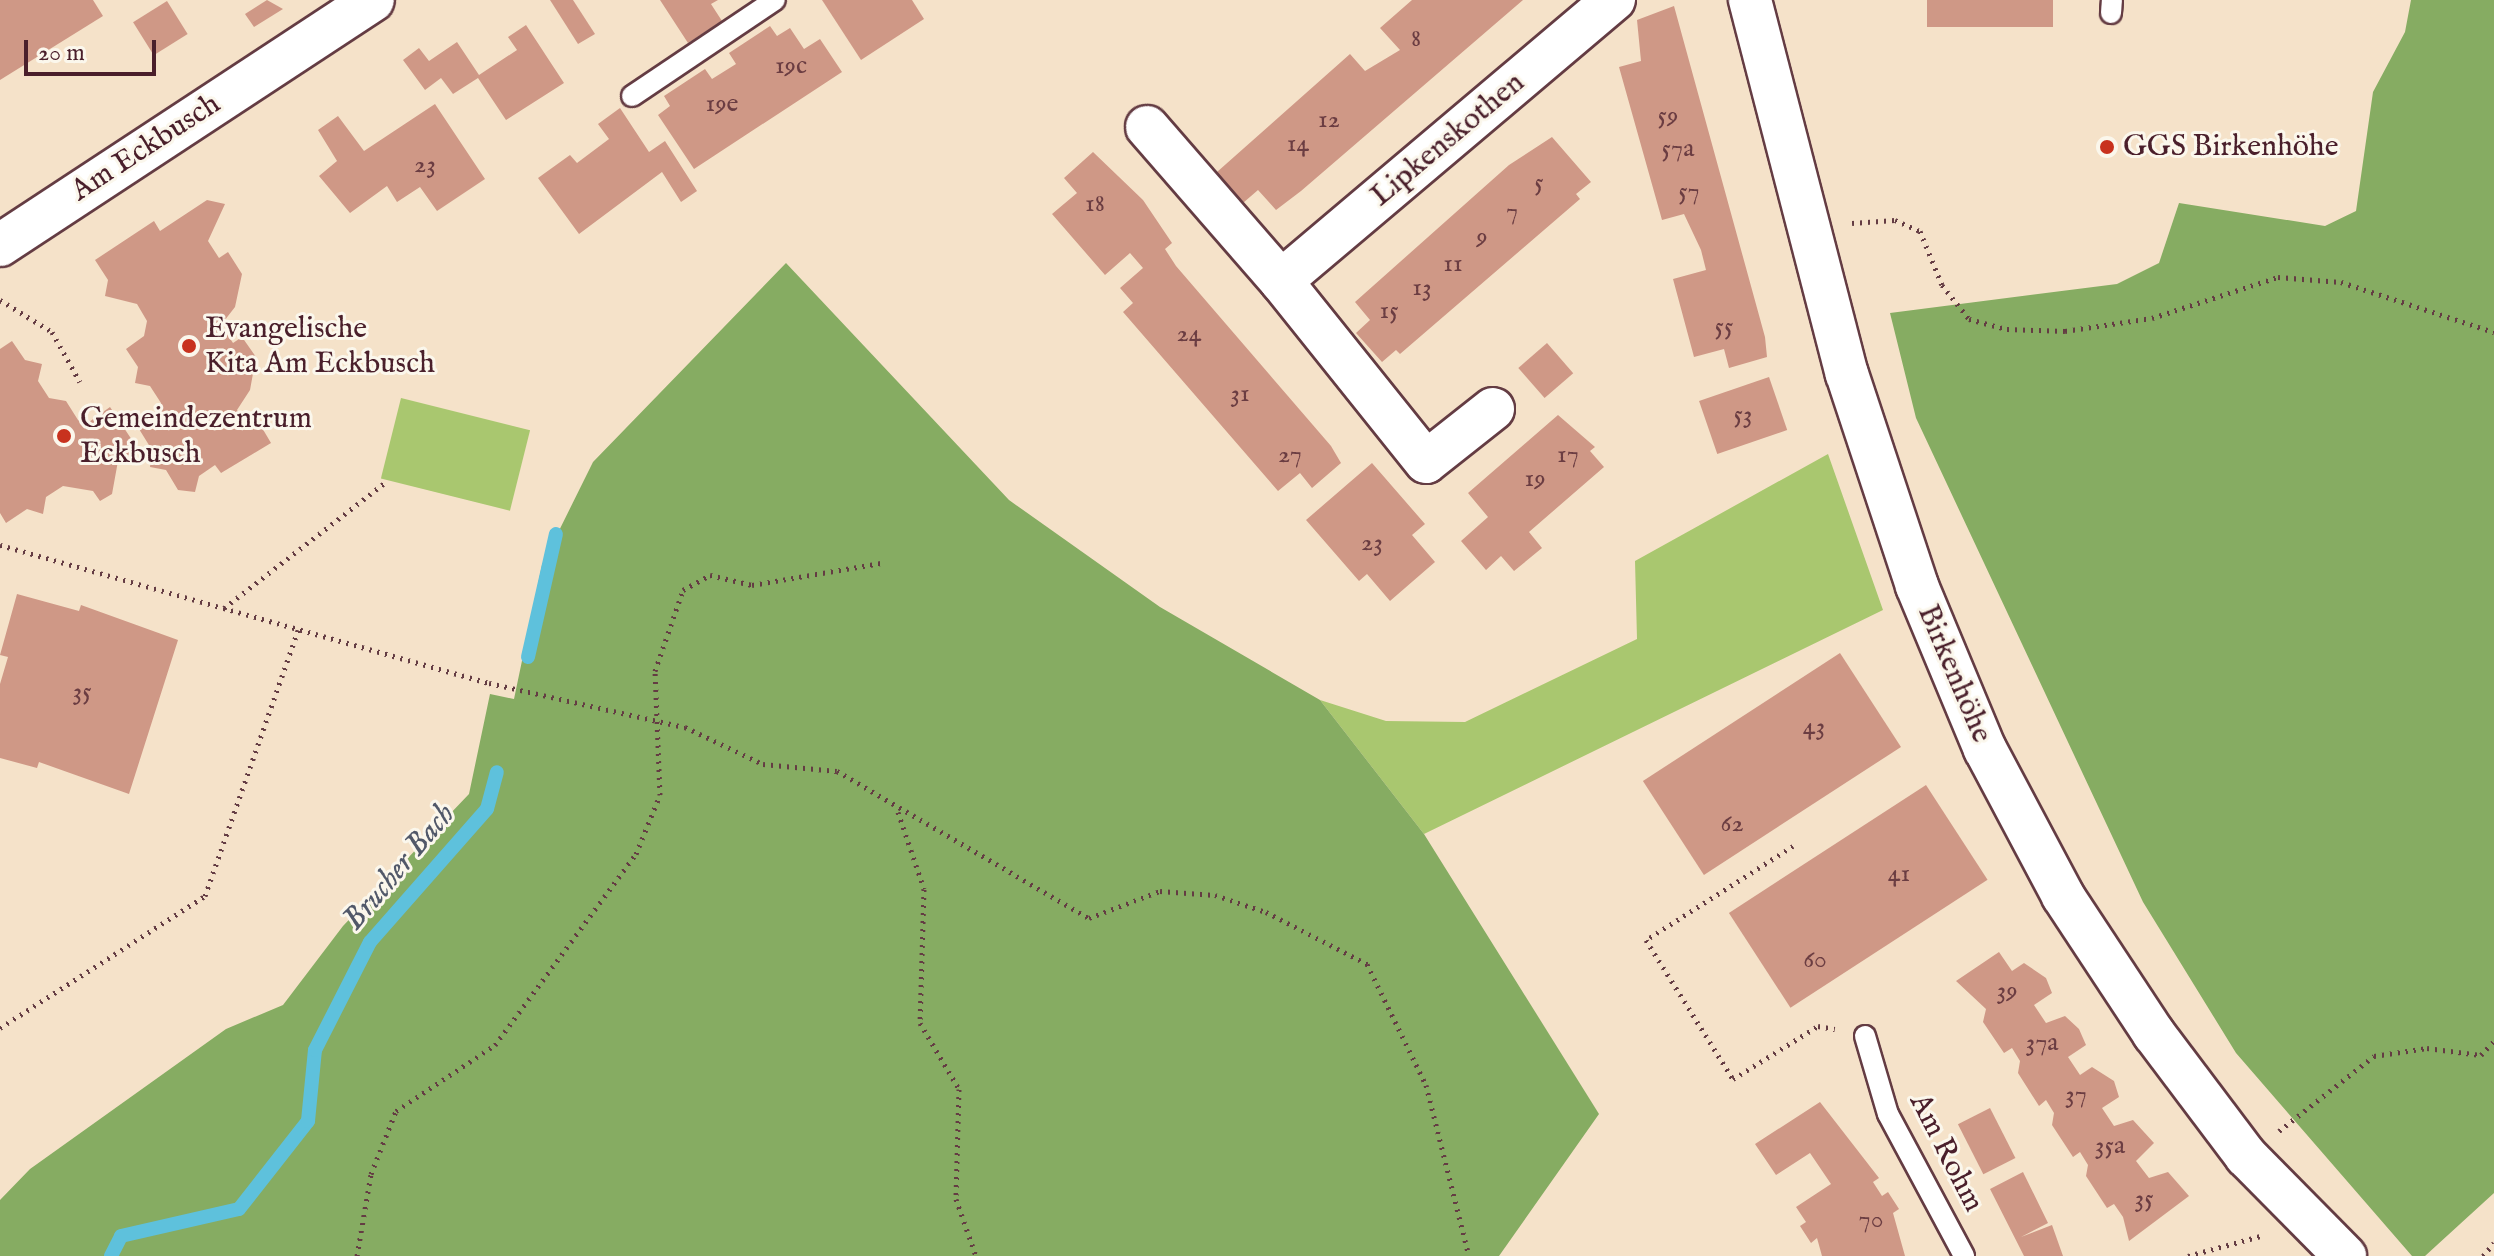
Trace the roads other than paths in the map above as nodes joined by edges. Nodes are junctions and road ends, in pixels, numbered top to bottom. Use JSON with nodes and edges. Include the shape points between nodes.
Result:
{"nodes":[{"id":1,"x":373,"y":0,"type":"edge"},
{"id":2,"x":775,"y":0,"type":"edge"},
{"id":3,"x":1614,"y":0,"type":"edge"},
{"id":4,"x":1750,"y":0,"type":"edge"},
{"id":5,"x":632,"y":96,"type":"dead end"},
{"id":6,"x":1147,"y":127,"type":"dead end"},
{"id":7,"x":0,"y":245,"type":"edge"},
{"id":8,"x":1281,"y":281,"type":"junction"},
{"id":9,"x":1493,"y":409,"type":"dead end"},
{"id":10,"x":1865,"y":1036,"type":"road end"},
{"id":11,"x":1964,"y":1256,"type":"edge"},
{"id":12,"x":2345,"y":1256,"type":"edge"}],
"edges":[{"from":1,"to":7,"type":"street","name":"Am Eckbusch"},
{"from":2,"to":5,"type":"lane"},
{"from":3,"to":8,"type":"street","name":"Lipkenskothen"},
{"from":4,"to":12,"type":"street","name":"Birkenhöhe","via":[[1847,374],[1917,586],[1985,749],[2063,896],[2246,1156]]},
{"from":6,"to":8,"type":"street"},
{"from":8,"to":9,"type":"street","via":[[1426,462]]},
{"from":10,"to":11,"type":"lane","name":"Am Rohm","via":[[1888,1114]]}]}
